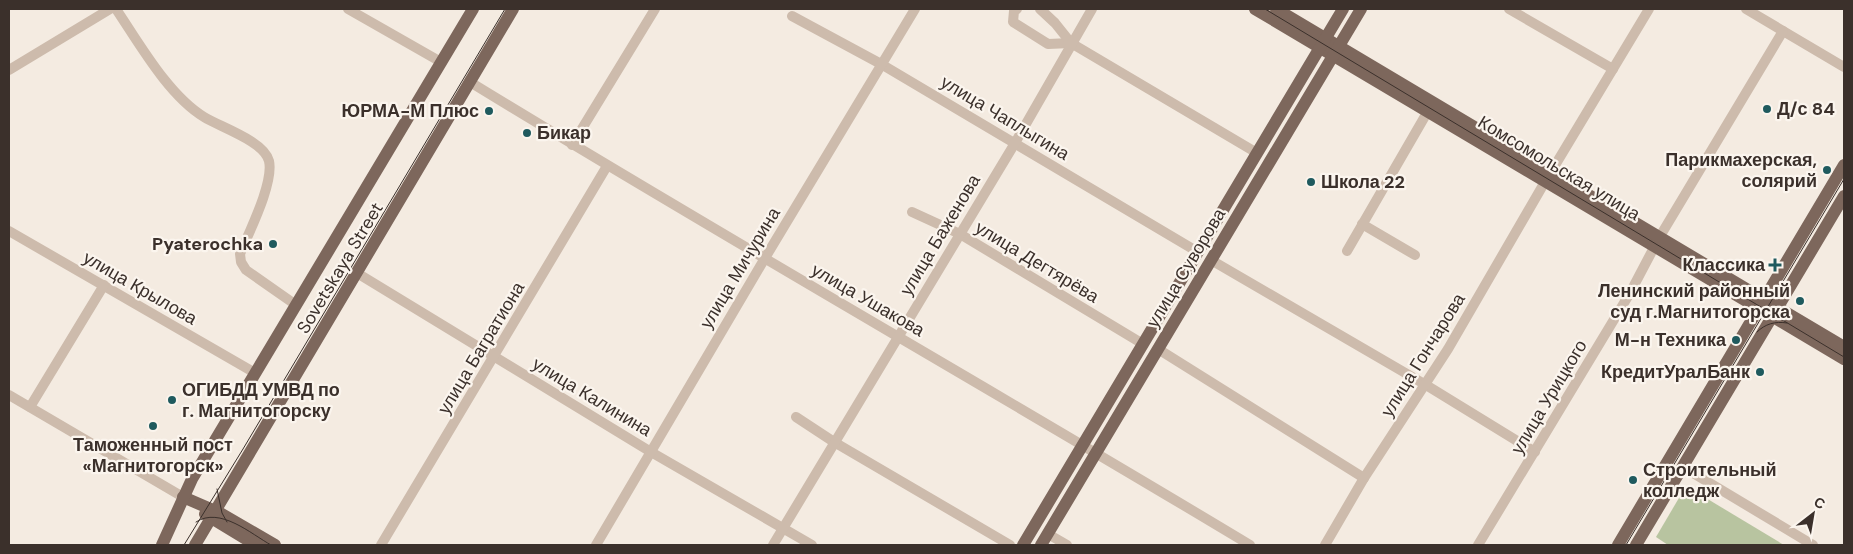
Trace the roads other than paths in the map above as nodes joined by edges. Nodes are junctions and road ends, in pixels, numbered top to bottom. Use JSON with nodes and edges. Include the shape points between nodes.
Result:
{"nodes":[{"id":1,"x":110,"y":9,"type":"edge"},
{"id":2,"x":116,"y":9,"type":"edge"},
{"id":3,"x":348,"y":9,"type":"edge"},
{"id":4,"x":473,"y":9,"type":"edge"},
{"id":5,"x":513,"y":9,"type":"edge"},
{"id":6,"x":655,"y":9,"type":"edge"},
{"id":7,"x":915,"y":9,"type":"edge"},
{"id":8,"x":1016,"y":9,"type":"edge"},
{"id":9,"x":1040,"y":9,"type":"edge"},
{"id":10,"x":1092,"y":9,"type":"edge"},
{"id":11,"x":1255,"y":9,"type":"edge"},
{"id":12,"x":1276,"y":9,"type":"edge"},
{"id":13,"x":1343,"y":9,"type":"edge"},
{"id":14,"x":1361,"y":9,"type":"edge"},
{"id":15,"x":1509,"y":9,"type":"edge"},
{"id":16,"x":1649,"y":9,"type":"edge"},
{"id":17,"x":1746,"y":9,"type":"edge"},
{"id":18,"x":792,"y":16,"type":"dead end"},
{"id":19,"x":1784,"y":31,"type":"junction"},
{"id":20,"x":1072,"y":42,"type":"junction"},
{"id":21,"x":1323,"y":42,"type":"junction"},
{"id":22,"x":1336,"y":50,"type":"junction"},
{"id":23,"x":442,"y":62,"type":"junction"},
{"id":24,"x":881,"y":64,"type":"junction"},
{"id":25,"x":1844,"y":67,"type":"edge"},
{"id":26,"x":1613,"y":69,"type":"junction"},
{"id":27,"x":9,"y":70,"type":"edge"},
{"id":28,"x":470,"y":82,"type":"junction"},
{"id":29,"x":1428,"y":110,"type":"junction"},
{"id":30,"x":1015,"y":143,"type":"junction"},
{"id":31,"x":572,"y":145,"type":"junction"},
{"id":32,"x":1257,"y":152,"type":"junction"},
{"id":33,"x":607,"y":166,"type":"junction"},
{"id":34,"x":1844,"y":166,"type":"edge"},
{"id":35,"x":1548,"y":176,"type":"junction"},
{"id":36,"x":1844,"y":196,"type":"edge"},
{"id":37,"x":912,"y":212,"type":"dead end"},
{"id":38,"x":1362,"y":224,"type":"junction"},
{"id":39,"x":9,"y":231,"type":"edge"},
{"id":40,"x":960,"y":234,"type":"junction"},
{"id":41,"x":1658,"y":242,"type":"junction"},
{"id":42,"x":1347,"y":251,"type":"dead end"},
{"id":43,"x":1198,"y":252,"type":"junction"},
{"id":44,"x":1414,"y":255,"type":"dead end"},
{"id":45,"x":764,"y":258,"type":"junction"},
{"id":46,"x":1211,"y":260,"type":"junction"},
{"id":47,"x":357,"y":273,"type":"junction"},
{"id":48,"x":104,"y":285,"type":"junction"},
{"id":49,"x":1761,"y":304,"type":"junction"},
{"id":50,"x":296,"y":305,"type":"junction"},
{"id":51,"x":1775,"y":312,"type":"junction"},
{"id":52,"x":898,"y":336,"type":"junction"},
{"id":53,"x":1143,"y":344,"type":"junction"},
{"id":54,"x":1844,"y":347,"type":"edge"},
{"id":55,"x":1158,"y":349,"type":"junction"},
{"id":56,"x":494,"y":356,"type":"junction"},
{"id":57,"x":1844,"y":359,"type":"edge"},
{"id":58,"x":255,"y":373,"type":"junction"},
{"id":59,"x":1426,"y":386,"type":"junction"},
{"id":60,"x":9,"y":395,"type":"edge"},
{"id":61,"x":30,"y":407,"type":"junction"},
{"id":62,"x":796,"y":417,"type":"dead end"},
{"id":63,"x":834,"y":442,"type":"junction"},
{"id":64,"x":1083,"y":444,"type":"junction"},
{"id":65,"x":651,"y":452,"type":"junction"},
{"id":66,"x":1096,"y":452,"type":"junction"},
{"id":67,"x":1536,"y":452,"type":"junction"},
{"id":68,"x":1683,"y":466,"type":"junction"},
{"id":69,"x":1364,"y":478,"type":"junction"},
{"id":70,"x":183,"y":497,"type":"junction"},
{"id":71,"x":214,"y":515,"type":"junction"},
{"id":72,"x":784,"y":528,"type":"junction"},
{"id":73,"x":1044,"y":540,"type":"edge"},
{"id":74,"x":162,"y":545,"type":"edge"},
{"id":75,"x":195,"y":545,"type":"edge"},
{"id":76,"x":256,"y":545,"type":"edge"},
{"id":77,"x":275,"y":545,"type":"edge"},
{"id":78,"x":380,"y":545,"type":"edge"},
{"id":79,"x":596,"y":545,"type":"edge"},
{"id":80,"x":773,"y":545,"type":"edge"},
{"id":81,"x":812,"y":545,"type":"edge"},
{"id":82,"x":1010,"y":545,"type":"edge"},
{"id":83,"x":1023,"y":545,"type":"edge"},
{"id":84,"x":1067,"y":545,"type":"edge"},
{"id":85,"x":1250,"y":545,"type":"edge"},
{"id":86,"x":1325,"y":545,"type":"edge"},
{"id":87,"x":1478,"y":545,"type":"edge"},
{"id":88,"x":1618,"y":545,"type":"edge"},
{"id":89,"x":1636,"y":545,"type":"edge"},
{"id":90,"x":1813,"y":545,"type":"edge"}],
"edges":[{"from":1,"to":27,"type":"street"},
{"from":2,"to":50,"type":"street","via":[[178,96],[203,117],[253,143],[269,160],[264,194],[240,254],[241,262],[246,270]]},
{"from":3,"to":23,"type":"street"},
{"from":4,"to":23,"type":"main road","name":"Sovetskaya Street"},
{"from":5,"to":28,"type":"main road","name":"Sovetskaya Street"},
{"from":6,"to":31,"type":"street"},
{"from":7,"to":24,"type":"street","name":"улица Мичурина"},
{"from":8,"to":20,"type":"street","via":[[1013,22],[1024,30],[1048,44]]},
{"from":9,"to":20,"type":"street"},
{"from":10,"to":20,"type":"street","name":"улица Баженова"},
{"from":11,"to":21,"type":"main road","name":"Комсомольская улица"},
{"from":12,"to":21,"type":"main road","name":"Комсомольская улица"},
{"from":13,"to":21,"type":"main road","name":"улица Суворова"},
{"from":14,"to":22,"type":"main road","name":"улица Суворова"},
{"from":15,"to":26,"type":"street"},
{"from":16,"to":26,"type":"street","name":"улица Гончарова"},
{"from":17,"to":19,"type":"street"},
{"from":18,"to":24,"type":"street","name":"улица Чаплыгина"},
{"from":19,"to":25,"type":"street"},
{"from":19,"to":41,"type":"street","name":"улица Урицкого"},
{"from":20,"to":30,"type":"street","name":"улица Баженова"},
{"from":20,"to":32,"type":"street"},
{"from":21,"to":22,"type":"main road","name":"Комсомольская улица"},
{"from":21,"to":32,"type":"main road","name":"улица Суворова"},
{"from":22,"to":29,"type":"main road","name":"Комсомольская улица"},
{"from":22,"to":35,"type":"main road","name":"Комсомольская улица"},
{"from":22,"to":46,"type":"main road","name":"улица Суворова"},
{"from":23,"to":50,"type":"main road","name":"Sovetskaya Street"},
{"from":24,"to":30,"type":"street","name":"улица Чаплыгина"},
{"from":24,"to":45,"type":"street","name":"улица Мичурина"},
{"from":26,"to":35,"type":"street","name":"улица Гончарова"},
{"from":28,"to":31,"type":"street","name":"улица Ушакова"},
{"from":28,"to":47,"type":"main road","name":"Sovetskaya Street"},
{"from":29,"to":35,"type":"main road","name":"Комсомольская улица"},
{"from":29,"to":38,"type":"street"},
{"from":30,"to":40,"type":"street","name":"улица Баженова"},
{"from":30,"to":43,"type":"street","name":"улица Чаплыгина"},
{"from":31,"to":33,"type":"street","name":"улица Ушакова"},
{"from":32,"to":43,"type":"main road","name":"улица Суворова"},
{"from":33,"to":45,"type":"street","name":"улица Ушакова"},
{"from":33,"to":56,"type":"street","name":"улица Багратиона"},
{"from":34,"to":49,"type":"main road"},
{"from":35,"to":41,"type":"main road","name":"Комсомольская улица"},
{"from":35,"to":59,"type":"street","name":"улица Гончарова"},
{"from":36,"to":51,"type":"main road"},
{"from":37,"to":40,"type":"street","name":"улица Дегтярёва"},
{"from":38,"to":42,"type":"street"},
{"from":38,"to":44,"type":"street"},
{"from":39,"to":48,"type":"street","name":"улица Крылова"},
{"from":40,"to":52,"type":"street","name":"улица Баженова"},
{"from":40,"to":53,"type":"street","name":"улица Дегтярёва"},
{"from":41,"to":49,"type":"main road","name":"Комсомольская улица"},
{"from":41,"to":67,"type":"street","name":"улица Урицкого"},
{"from":43,"to":53,"type":"main road","name":"улица Суворова"},
{"from":45,"to":52,"type":"street","name":"улица Ушакова"},
{"from":45,"to":65,"type":"street","name":"улица Мичурина"},
{"from":46,"to":55,"type":"main road","name":"улица Суворова"},
{"from":46,"to":59,"type":"street"},
{"from":47,"to":56,"type":"street","name":"улица Калинина"},
{"from":47,"to":71,"type":"main road","name":"Sovetskaya Street"},
{"from":48,"to":58,"type":"street","name":"улица Крылова"},
{"from":48,"to":61,"type":"street"},
{"from":49,"to":51,"type":"main road","name":"Комсомольская улица"},
{"from":49,"to":88,"type":"main road"},
{"from":50,"to":58,"type":"main road","name":"Sovetskaya Street"},
{"from":51,"to":54,"type":"main road","name":"Комсомольская улица"},
{"from":51,"to":57,"type":"main road","name":"Комсомольская улица"},
{"from":51,"to":68,"type":"main road"},
{"from":52,"to":63,"type":"street","name":"улица Баженова"},
{"from":52,"to":64,"type":"street","name":"улица Ушакова"},
{"from":53,"to":64,"type":"main road","name":"улица Суворова"},
{"from":55,"to":66,"type":"main road","name":"улица Суворова"},
{"from":55,"to":69,"type":"street"},
{"from":56,"to":65,"type":"street","name":"улица Калинина"},
{"from":56,"to":78,"type":"street","name":"улица Багратиона"},
{"from":58,"to":70,"type":"main road","name":"Sovetskaya Street"},
{"from":59,"to":67,"type":"street"},
{"from":59,"to":69,"type":"street","name":"улица Гончарова"},
{"from":60,"to":61,"type":"street"},
{"from":61,"to":70,"type":"street"},
{"from":62,"to":63,"type":"street"},
{"from":63,"to":72,"type":"street","name":"улица Баженова"},
{"from":63,"to":82,"type":"street"},
{"from":64,"to":66,"type":"street","name":"улица Ушакова"},
{"from":64,"to":83,"type":"main road","name":"улица Суворова"},
{"from":65,"to":72,"type":"street","name":"улица Калинина"},
{"from":65,"to":79,"type":"street","name":"улица Мичурина"},
{"from":66,"to":73,"type":"main road","name":"улица Суворова"},
{"from":66,"to":85,"type":"street","name":"улица Ушакова"},
{"from":67,"to":87,"type":"street","name":"улица Урицкого"},
{"from":68,"to":89,"type":"main road"},
{"from":68,"to":90,"type":"street"},
{"from":69,"to":86,"type":"street","name":"улица Гончарова"},
{"from":70,"to":71,"type":"main road"},
{"from":70,"to":74,"type":"main road","name":"Sovetskaya Street"},
{"from":71,"to":75,"type":"main road","name":"Sovetskaya Street"},
{"from":71,"to":76,"type":"main road"},
{"from":71,"to":77,"type":"main road"},
{"from":72,"to":80,"type":"street","name":"улица Баженова"},
{"from":72,"to":81,"type":"street","name":"улица Калинина"},
{"from":73,"to":84,"type":"street"}]}
